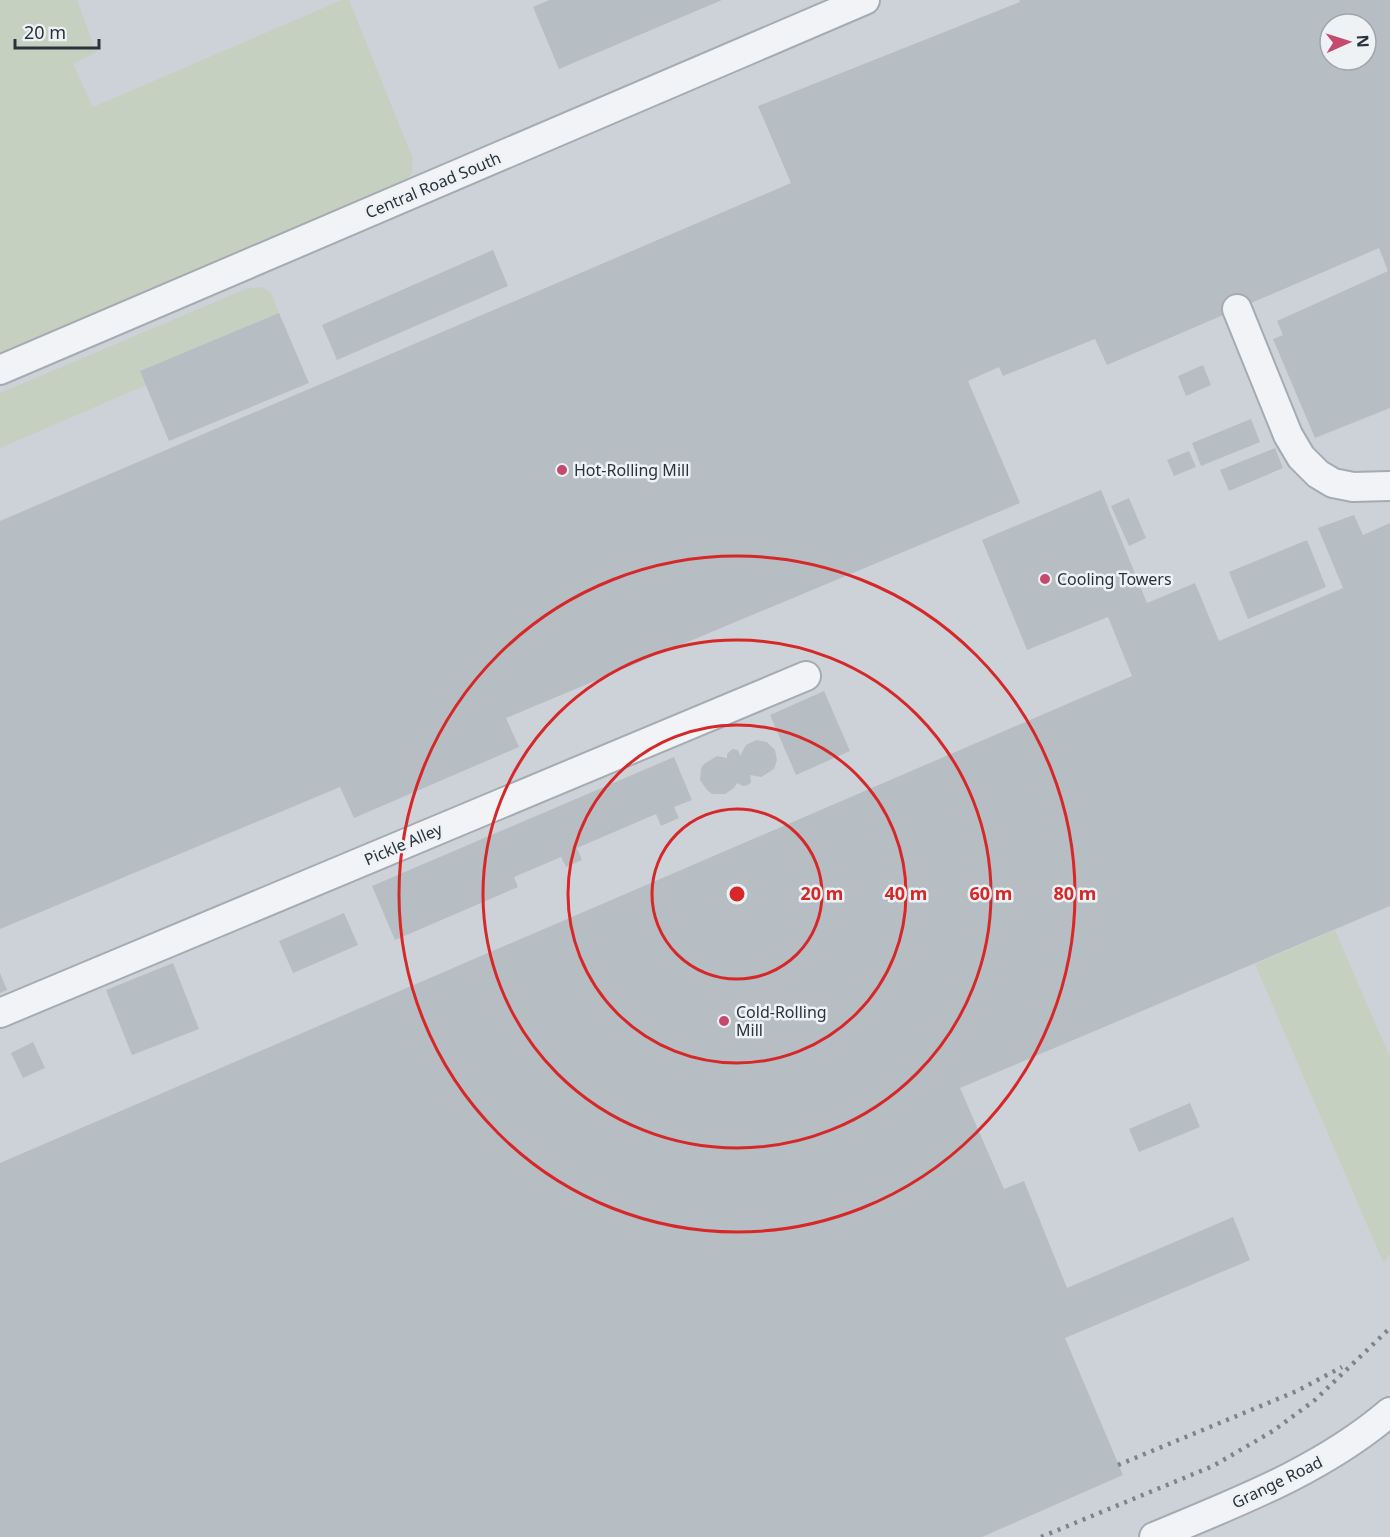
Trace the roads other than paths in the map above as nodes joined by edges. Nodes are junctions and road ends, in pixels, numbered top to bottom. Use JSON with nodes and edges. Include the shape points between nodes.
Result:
{"nodes":[{"id":1,"x":865,"y":0,"type":"edge"},
{"id":2,"x":1237,"y":309,"type":"dead end"},
{"id":3,"x":0,"y":370,"type":"edge"},
{"id":4,"x":1390,"y":486,"type":"edge"},
{"id":5,"x":806,"y":676,"type":"dead end"},
{"id":6,"x":0,"y":1013,"type":"edge"},
{"id":7,"x":1390,"y":1412,"type":"edge"},
{"id":8,"x":1154,"y":1537,"type":"edge"}],
"edges":[{"from":1,"to":3,"type":"lane","name":"Central Road South"},
{"from":2,"to":4,"type":"lane","via":[[1300,457],[1334,483]]},
{"from":5,"to":6,"type":"lane","name":"Pickle Alley"},
{"from":7,"to":8,"type":"lane","name":"Grange Road","via":[[1310,1468]]}]}
